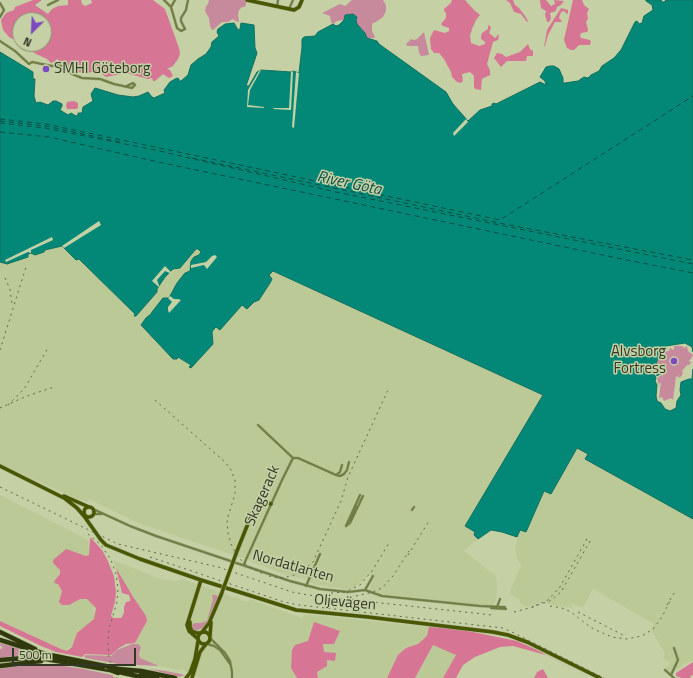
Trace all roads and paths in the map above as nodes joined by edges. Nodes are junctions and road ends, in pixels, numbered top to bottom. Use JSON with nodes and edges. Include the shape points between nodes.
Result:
{"nodes":[{"id":1,"x":58,"y":0,"type":"edge"},
{"id":2,"x":164,"y":0,"type":"edge"},
{"id":3,"x":175,"y":0,"type":"edge"},
{"id":4,"x":188,"y":0,"type":"edge"},
{"id":5,"x":247,"y":0,"type":"edge"},
{"id":6,"x":278,"y":0,"type":"edge"},
{"id":7,"x":293,"y":0,"type":"edge"},
{"id":8,"x":302,"y":0,"type":"edge"},
{"id":9,"x":252,"y":1,"type":"edge"},
{"id":10,"x":265,"y":2,"type":"edge"},
{"id":11,"x":0,"y":3,"type":"edge"},
{"id":12,"x":48,"y":5,"type":"dead end"},
{"id":13,"x":171,"y":7,"type":"junction"},
{"id":14,"x":276,"y":7,"type":"junction"},
{"id":15,"x":289,"y":9,"type":"junction"},
{"id":16,"x":0,"y":17,"type":"edge"},
{"id":17,"x":0,"y":41,"type":"edge"},
{"id":18,"x":126,"y":87,"type":"dead end"},
{"id":19,"x":258,"y":425,"type":"dead end"},
{"id":20,"x":293,"y":458,"type":"junction"},
{"id":21,"x":349,"y":462,"type":"dead end"},
{"id":22,"x":342,"y":465,"type":"dead end"},
{"id":23,"x":0,"y":466,"type":"edge"},
{"id":24,"x":336,"y":475,"type":"junction"},
{"id":25,"x":46,"y":488,"type":"junction"},
{"id":26,"x":361,"y":495,"type":"dead end"},
{"id":27,"x":63,"y":497,"type":"junction"},
{"id":28,"x":271,"y":504,"type":"junction"},
{"id":29,"x":89,"y":507,"type":"junction"},
{"id":30,"x":414,"y":507,"type":"dead end"},
{"id":31,"x":93,"y":509,"type":"junction"},
{"id":32,"x":412,"y":510,"type":"dead end"},
{"id":33,"x":86,"y":514,"type":"junction"},
{"id":34,"x":93,"y":515,"type":"junction"},
{"id":35,"x":105,"y":515,"type":"junction"},
{"id":36,"x":348,"y":525,"type":"dead end"},
{"id":37,"x":92,"y":526,"type":"junction"},
{"id":38,"x":95,"y":531,"type":"junction"},
{"id":39,"x":320,"y":554,"type":"dead end"},
{"id":40,"x":244,"y":564,"type":"junction"},
{"id":41,"x":373,"y":576,"type":"dead end"},
{"id":42,"x":201,"y":580,"type":"junction"},
{"id":43,"x":306,"y":586,"type":"junction"},
{"id":44,"x":365,"y":590,"type":"junction"},
{"id":45,"x":500,"y":599,"type":"dead end"},
{"id":46,"x":497,"y":607,"type":"junction"},
{"id":47,"x":505,"y":608,"type":"dead end"},
{"id":48,"x":191,"y":611,"type":"junction"},
{"id":49,"x":213,"y":615,"type":"junction"},
{"id":50,"x":0,"y":632,"type":"edge"},
{"id":51,"x":191,"y":633,"type":"junction"},
{"id":52,"x":201,"y":633,"type":"junction"},
{"id":53,"x":210,"y":637,"type":"junction"},
{"id":54,"x":0,"y":640,"type":"edge"},
{"id":55,"x":198,"y":640,"type":"junction"},
{"id":56,"x":206,"y":644,"type":"junction"},
{"id":57,"x":198,"y":646,"type":"junction"},
{"id":58,"x":674,"y":648,"type":"dead end"},
{"id":59,"x":54,"y":658,"type":"junction"},
{"id":60,"x":0,"y":660,"type":"edge"},
{"id":61,"x":230,"y":664,"type":"junction"},
{"id":62,"x":0,"y":666,"type":"edge"},
{"id":63,"x":105,"y":668,"type":"junction"},
{"id":64,"x":665,"y":670,"type":"dead end"},
{"id":65,"x":118,"y":671,"type":"junction"},
{"id":66,"x":671,"y":675,"type":"junction"},
{"id":67,"x":134,"y":678,"type":"edge"},
{"id":68,"x":146,"y":678,"type":"edge"},
{"id":69,"x":157,"y":678,"type":"edge"},
{"id":70,"x":175,"y":678,"type":"edge"},
{"id":71,"x":186,"y":678,"type":"edge"},
{"id":72,"x":192,"y":678,"type":"edge"},
{"id":73,"x":232,"y":678,"type":"edge"},
{"id":74,"x":600,"y":678,"type":"edge"},
{"id":75,"x":674,"y":678,"type":"edge"}],
"edges":[{"from":1,"to":12,"type":"street"},
{"from":2,"to":13,"type":"street"},
{"from":3,"to":13,"type":"street"},
{"from":4,"to":13,"type":"street","via":[[181,18],[185,28],[182,31],[178,29]]},
{"from":5,"to":9,"type":"street"},
{"from":6,"to":14,"type":"street"},
{"from":7,"to":15,"type":"street"},
{"from":8,"to":15,"type":"street","via":[[299,7]]},
{"from":9,"to":10,"type":"street"},
{"from":10,"to":14,"type":"street"},
{"from":11,"to":16,"type":"street","via":[[4,11]]},
{"from":14,"to":15,"type":"street"},
{"from":17,"to":18,"type":"street","via":[[29,64],[60,64],[80,78],[100,79]]},
{"from":19,"to":20,"type":"street"},
{"from":20,"to":24,"type":"street"},
{"from":20,"to":28,"type":"street","name":"Skagerack"},
{"from":21,"to":24,"type":"street","via":[[346,473]]},
{"from":22,"to":24,"type":"street"},
{"from":23,"to":25,"type":"street","name":"Oljevägen"},
{"from":25,"to":27,"type":"street","name":"Oljevägen"},
{"from":25,"to":29,"type":"street","name":"Oljevägen"},
{"from":26,"to":36,"type":"street"},
{"from":27,"to":33,"type":"street","name":"Oljevägen","via":[[75,503]]},
{"from":27,"to":38,"type":"street","name":"Oljevägen","via":[[77,508]]},
{"from":28,"to":40,"type":"street","name":"Skagerack"},
{"from":28,"to":49,"type":"street","bridge":true,"via":[[261,501],[255,506]]},
{"from":29,"to":31,"type":"street","name":"Oljevägen"},
{"from":29,"to":33,"type":"street","via":[[85,509]]},
{"from":30,"to":32,"type":"street"},
{"from":31,"to":34,"type":"street"},
{"from":31,"to":35,"type":"street","name":"Nordatlanten"},
{"from":33,"to":34,"type":"street"},
{"from":33,"to":37,"type":"street","name":"Oljevägen"},
{"from":34,"to":35,"type":"street","name":"Nordatlanten"},
{"from":34,"to":37,"type":"street"},
{"from":35,"to":40,"type":"street","name":"Nordatlanten","via":[[136,529]]},
{"from":37,"to":38,"type":"street","name":"Oljevägen"},
{"from":38,"to":42,"type":"street","name":"Oljevägen","via":[[103,543],[112,548]]},
{"from":39,"to":43,"type":"street"},
{"from":40,"to":43,"type":"street","name":"Nordatlanten"},
{"from":41,"to":44,"type":"street"},
{"from":42,"to":48,"type":"street"},
{"from":42,"to":74,"type":"street","name":"Oljevägen","via":[[296,610],[508,635]]},
{"from":43,"to":44,"type":"street","name":"Nordatlanten","via":[[348,592]]},
{"from":44,"to":46,"type":"street","name":"Nordatlanten","via":[[382,596]]},
{"from":45,"to":46,"type":"street"},
{"from":46,"to":47,"type":"street","name":"Nordatlanten"},
{"from":48,"to":51,"type":"street","via":[[187,625]]},
{"from":48,"to":52,"type":"street","via":[[190,627],[193,632]]},
{"from":49,"to":52,"type":"street"},
{"from":49,"to":53,"type":"street"},
{"from":50,"to":59,"type":"main road"},
{"from":51,"to":55,"type":"street"},
{"from":51,"to":57,"type":"street"},
{"from":52,"to":53,"type":"street","via":[[206,632]]},
{"from":52,"to":55,"type":"street"},
{"from":53,"to":56,"type":"street"},
{"from":53,"to":61,"type":"street","via":[[225,653]]},
{"from":54,"to":59,"type":"main road"},
{"from":55,"to":56,"type":"street"},
{"from":55,"to":57,"type":"street"},
{"from":56,"to":61,"type":"street","via":[[220,650]]},
{"from":56,"to":72,"type":"street","via":[[200,652]]},
{"from":57,"to":71,"type":"street","via":[[191,671]]},
{"from":58,"to":66,"type":"street","via":[[678,660]]},
{"from":59,"to":60,"type":"main road"},
{"from":59,"to":62,"type":"main road"},
{"from":59,"to":63,"type":"main road"},
{"from":61,"to":73,"type":"street"},
{"from":63,"to":65,"type":"main road","bridge":true},
{"from":63,"to":65,"type":"main road","bridge":true},
{"from":64,"to":66,"type":"street"},
{"from":65,"to":67,"type":"main road"},
{"from":65,"to":68,"type":"main road"},
{"from":65,"to":69,"type":"main road"},
{"from":65,"to":70,"type":"main road","via":[[141,670]]},
{"from":66,"to":75,"type":"street"}]}
